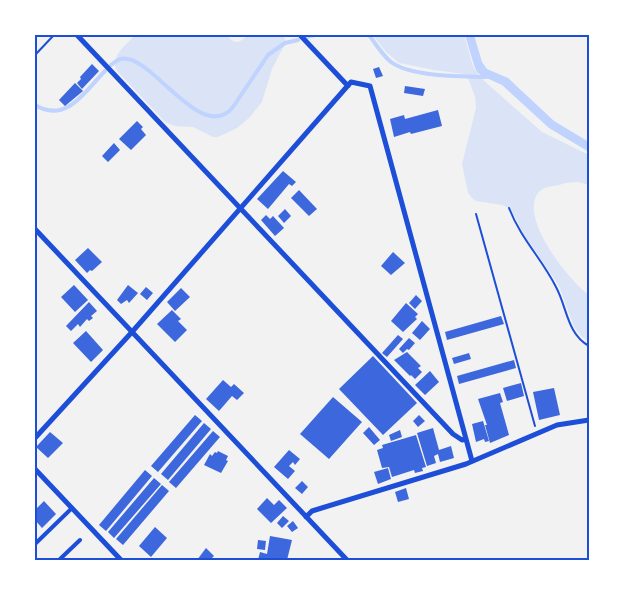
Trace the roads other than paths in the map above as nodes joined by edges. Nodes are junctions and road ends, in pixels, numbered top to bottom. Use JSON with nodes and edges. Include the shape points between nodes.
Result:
{"nodes":[{"id":1,"x":77,"y":35,"type":"edge"},
{"id":2,"x":300,"y":35,"type":"edge"},
{"id":3,"x":348,"y":86,"type":"junction"},
{"id":4,"x":240,"y":209,"type":"junction"},
{"id":5,"x":35,"y":229,"type":"edge"},
{"id":6,"x":132,"y":332,"type":"junction"},
{"id":7,"x":589,"y":420,"type":"edge"},
{"id":8,"x":35,"y":438,"type":"edge"},
{"id":9,"x":466,"y":439,"type":"junction"},
{"id":10,"x":472,"y":461,"type":"junction"},
{"id":11,"x":35,"y":469,"type":"edge"},
{"id":12,"x":72,"y":508,"type":"junction"},
{"id":13,"x":306,"y":517,"type":"junction"},
{"id":14,"x":80,"y":540,"type":"dead end"},
{"id":15,"x":35,"y":544,"type":"edge"},
{"id":16,"x":59,"y":560,"type":"edge"},
{"id":17,"x":121,"y":560,"type":"edge"},
{"id":18,"x":347,"y":560,"type":"edge"}],
"edges":[{"from":1,"to":4,"type":"street"},
{"from":2,"to":3,"type":"street"},
{"from":3,"to":4,"type":"street"},
{"from":3,"to":9,"type":"street","via":[[351,82],[370,86]]},
{"from":4,"to":6,"type":"street"},
{"from":4,"to":9,"type":"street","via":[[452,434]]},
{"from":5,"to":6,"type":"street"},
{"from":6,"to":8,"type":"street"},
{"from":6,"to":13,"type":"street"},
{"from":7,"to":10,"type":"street","via":[[557,425]]},
{"from":9,"to":10,"type":"street"},
{"from":10,"to":13,"type":"street","via":[[312,511]]},
{"from":11,"to":12,"type":"street"},
{"from":12,"to":15,"type":"lane"},
{"from":12,"to":17,"type":"street"},
{"from":13,"to":18,"type":"street"},
{"from":14,"to":16,"type":"lane"}]}
